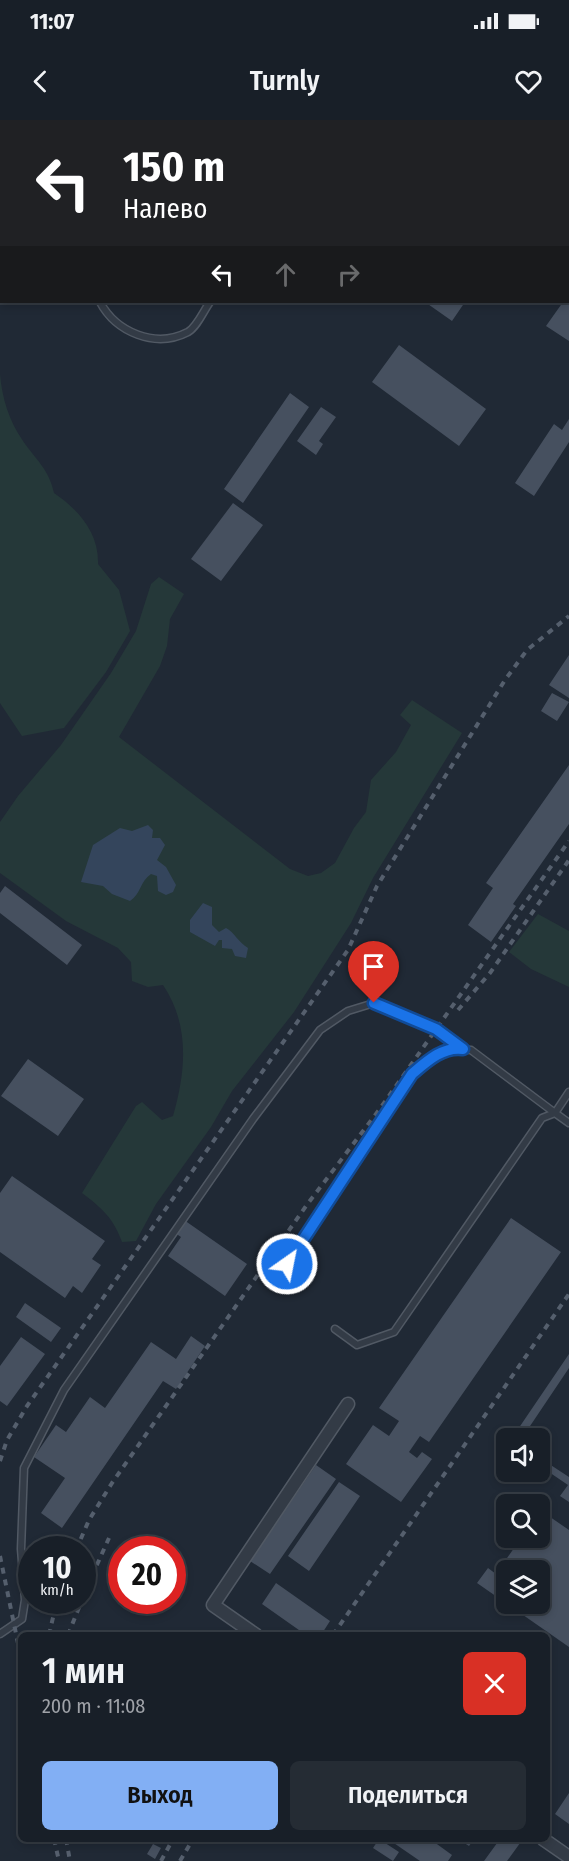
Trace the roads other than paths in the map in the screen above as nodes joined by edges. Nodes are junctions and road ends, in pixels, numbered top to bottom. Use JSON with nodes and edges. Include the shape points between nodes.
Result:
{"nodes":[{"id":1,"x":101,"y":303,"type":"edge"},
{"id":2,"x":209,"y":303,"type":"edge"},
{"id":3,"x":463,"y":1049,"type":"junction"},
{"id":4,"x":569,"y":1092,"type":"edge"},
{"id":5,"x":555,"y":1113,"type":"junction"},
{"id":6,"x":569,"y":1123,"type":"edge"},
{"id":7,"x":287,"y":1264,"type":"dead end"},
{"id":8,"x":335,"y":1329,"type":"dead end"},
{"id":9,"x":348,"y":1404,"type":"dead end"},
{"id":10,"x":252,"y":1632,"type":"edge"},
{"id":11,"x":0,"y":1634,"type":"edge"},
{"id":12,"x":547,"y":1842,"type":"edge"},
{"id":13,"x":569,"y":1857,"type":"edge"}],
"edges":[{"from":1,"to":2,"type":"lane","via":[[108,316],[135,335],[163,339],[189,331]]},
{"from":3,"to":5,"type":"lane","via":[[471,1050]]},
{"from":3,"to":7,"type":"lane","via":[[454,1047],[430,1058],[412,1074]]},
{"from":3,"to":11,"type":"lane","via":[[436,1029],[374,1003],[348,1011],[320,1030],[253,1119],[64,1390],[24,1468],[21,1549],[25,1600],[22,1619]]},
{"from":4,"to":5,"type":"lane"},
{"from":5,"to":6,"type":"lane"},
{"from":5,"to":8,"type":"lane","via":[[542,1118],[394,1332],[357,1345]]},
{"from":9,"to":10,"type":"street","via":[[213,1605]]},
{"from":12,"to":13,"type":"street"}]}
